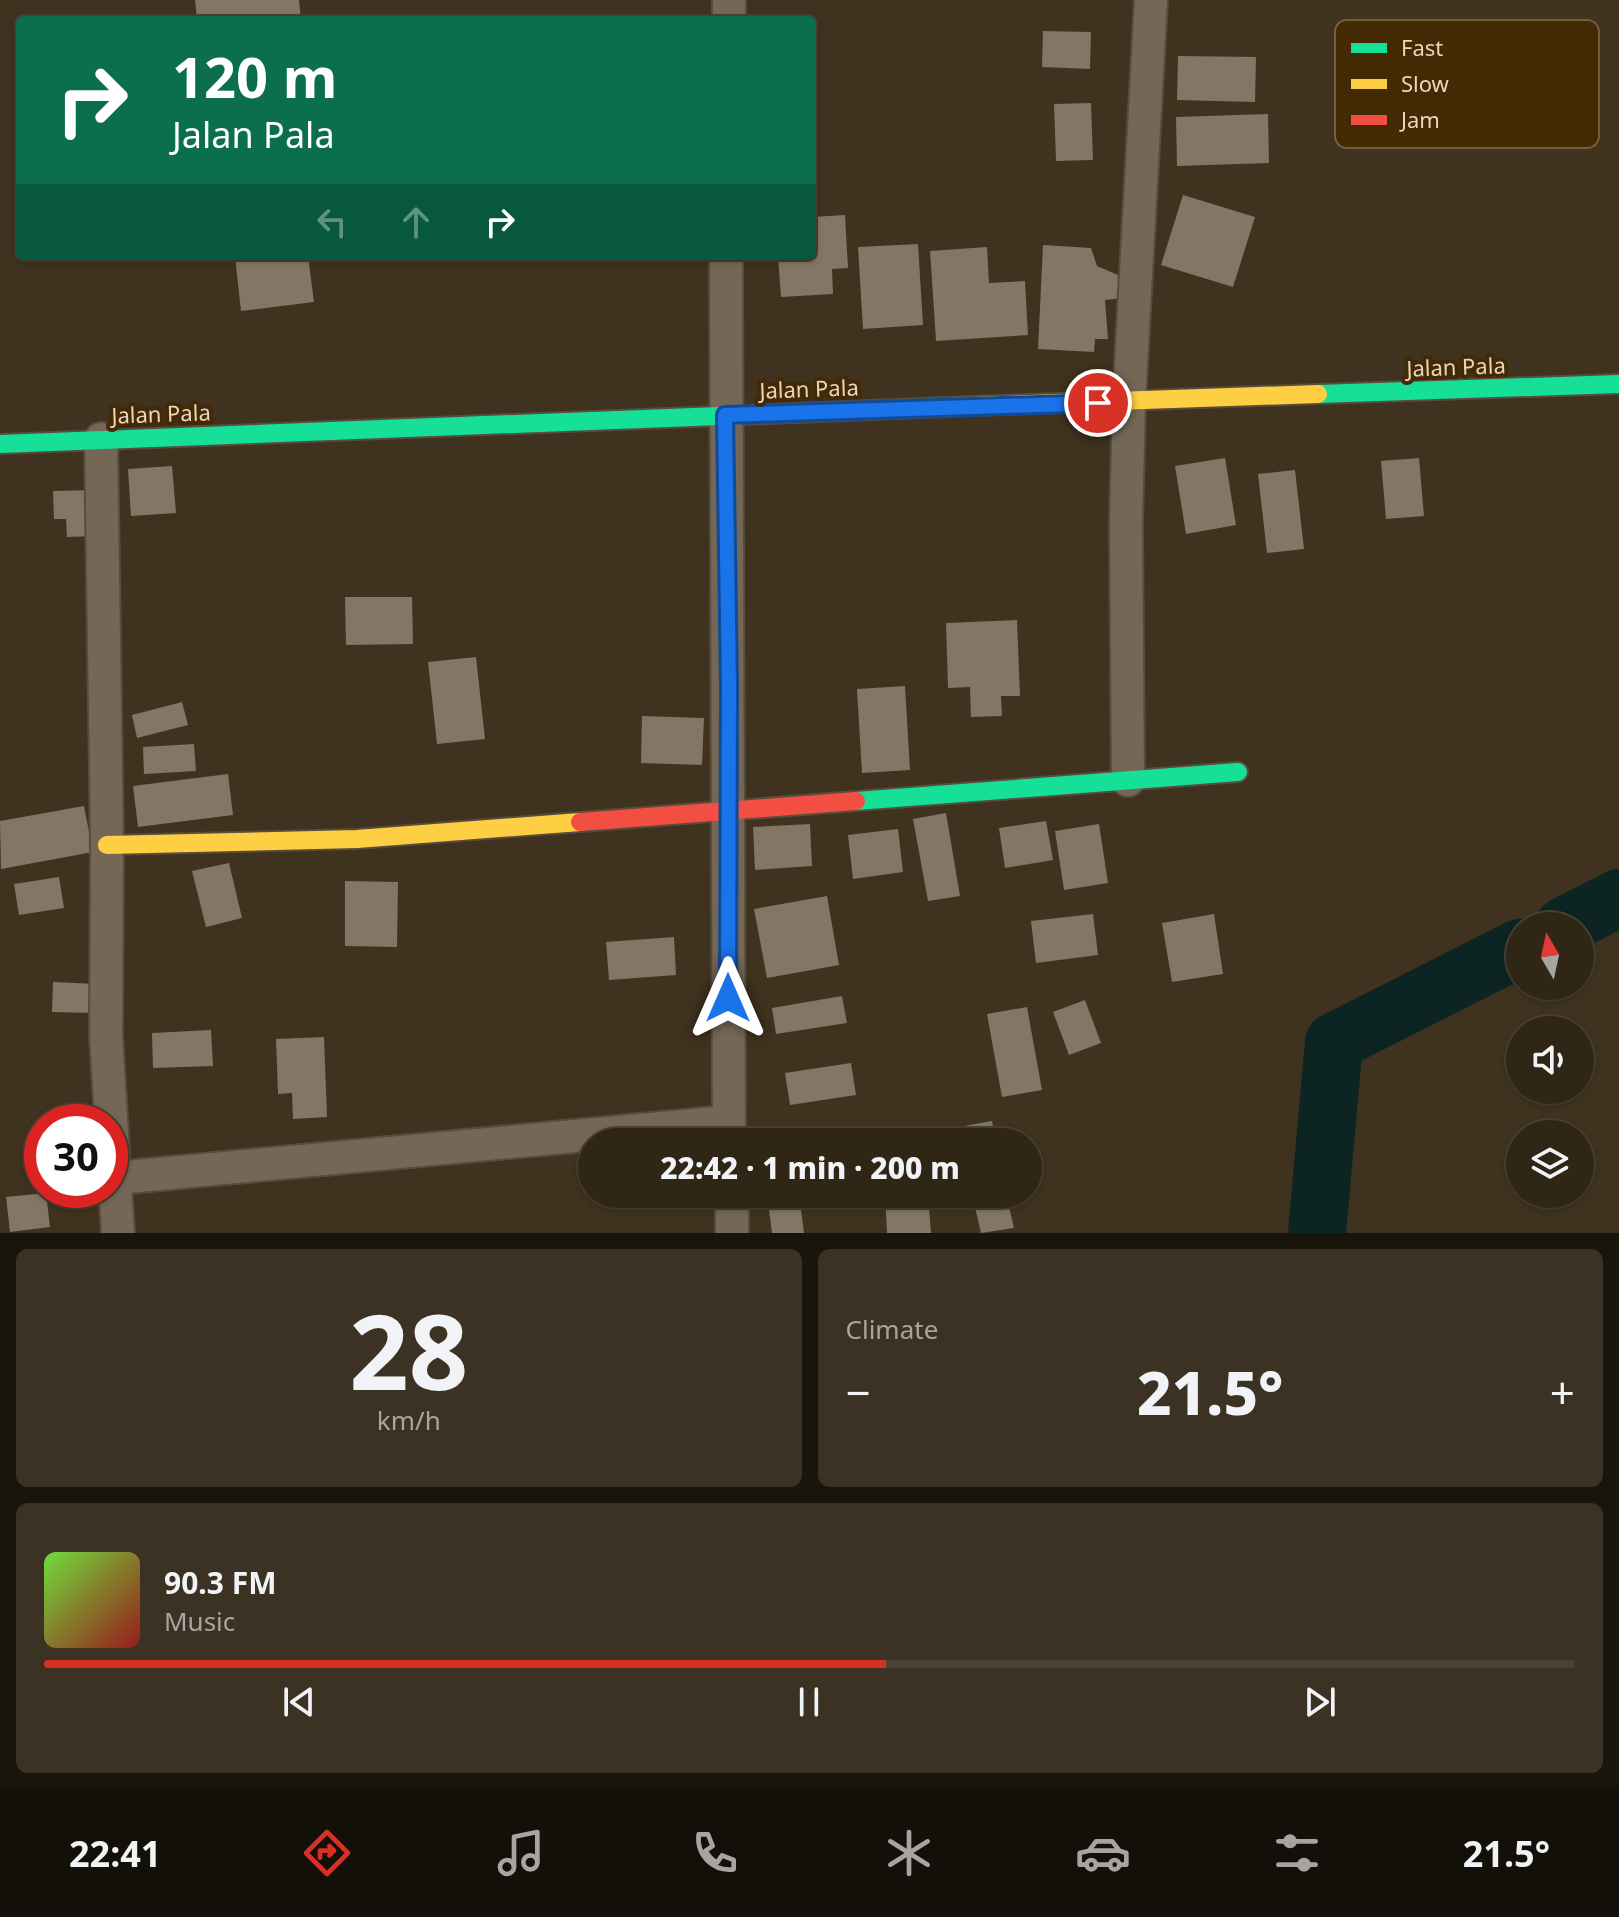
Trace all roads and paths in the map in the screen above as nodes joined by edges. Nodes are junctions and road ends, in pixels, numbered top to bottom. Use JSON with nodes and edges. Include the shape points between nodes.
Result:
{"nodes":[{"id":1,"x":1151,"y":0,"type":"edge"},
{"id":2,"x":726,"y":260,"type":"edge"},
{"id":3,"x":1619,"y":384,"type":"edge"},
{"id":4,"x":1129,"y":401,"type":"junction"},
{"id":5,"x":725,"y":415,"type":"junction"},
{"id":6,"x":101,"y":439,"type":"junction"},
{"id":7,"x":0,"y":444,"type":"edge"},
{"id":8,"x":1238,"y":772,"type":"dead end"},
{"id":9,"x":1128,"y":780,"type":"junction"},
{"id":10,"x":727,"y":812,"type":"junction"},
{"id":11,"x":107,"y":845,"type":"junction"},
{"id":12,"x":111,"y":1104,"type":"edge"},
{"id":13,"x":729,"y":1128,"type":"edge"},
{"id":14,"x":578,"y":1143,"type":"edge"},
{"id":15,"x":128,"y":1177,"type":"edge"},
{"id":16,"x":117,"y":1208,"type":"edge"},
{"id":17,"x":732,"y":1208,"type":"edge"},
{"id":18,"x":118,"y":1233,"type":"edge"},
{"id":19,"x":732,"y":1233,"type":"edge"}],
"edges":[{"from":1,"to":4,"type":"street"},
{"from":2,"to":5,"type":"street"},
{"from":3,"to":4,"type":"street","name":"Jalan Pala"},
{"from":4,"to":5,"type":"street","name":"Jalan Pala"},
{"from":4,"to":9,"type":"street"},
{"from":5,"to":6,"type":"street","name":"Jalan Pala"},
{"from":5,"to":10,"type":"street"},
{"from":6,"to":7,"type":"street","name":"Jalan Pala"},
{"from":6,"to":11,"type":"street"},
{"from":8,"to":9,"type":"street"},
{"from":9,"to":10,"type":"street"},
{"from":10,"to":11,"type":"street","via":[[357,839]]},
{"from":10,"to":13,"type":"street"},
{"from":11,"to":12,"type":"street"},
{"from":14,"to":15,"type":"street"},
{"from":16,"to":18,"type":"street"},
{"from":17,"to":19,"type":"street"}]}
